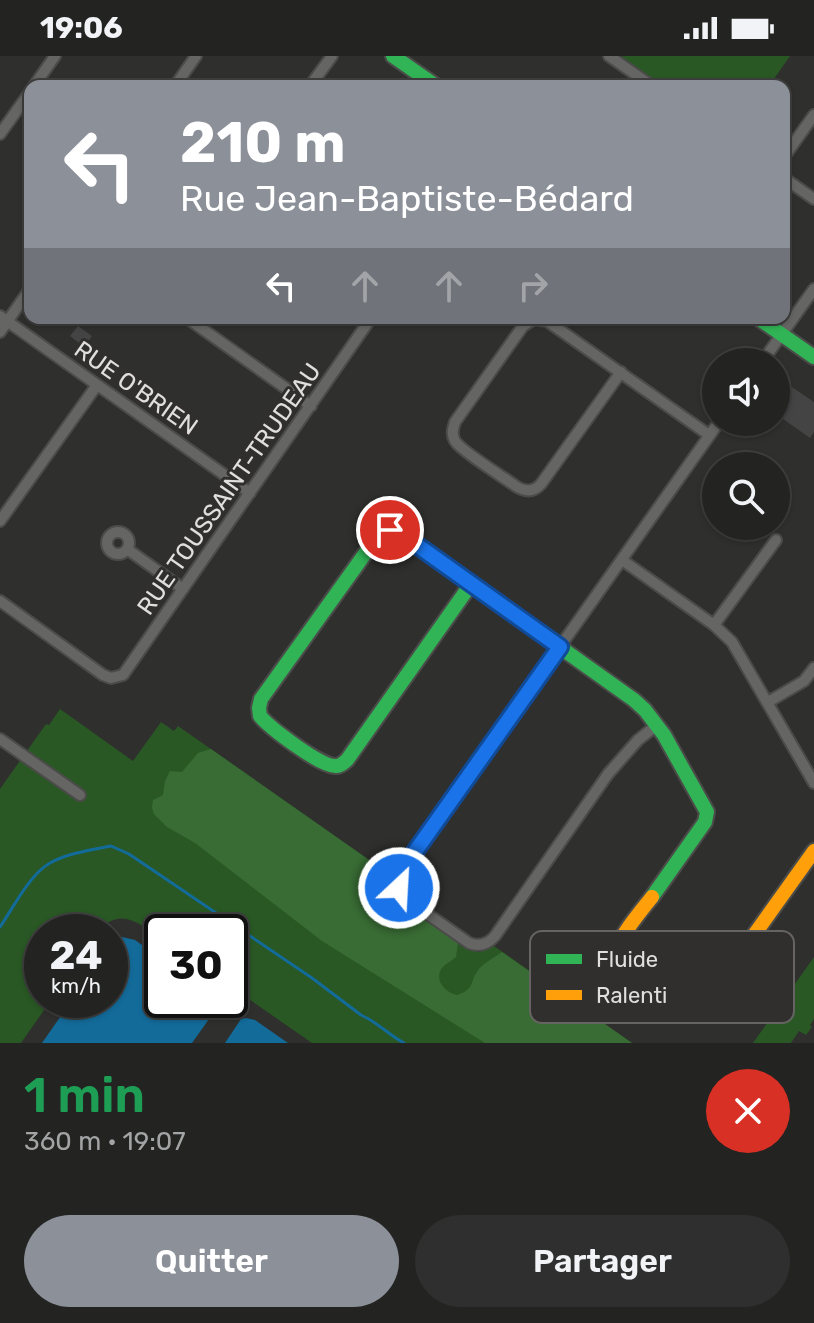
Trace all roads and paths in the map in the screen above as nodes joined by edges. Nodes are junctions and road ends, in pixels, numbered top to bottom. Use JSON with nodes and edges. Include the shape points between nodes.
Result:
{"nodes":[{"id":1,"x":55,"y":56,"type":"edge"},
{"id":2,"x":332,"y":56,"type":"edge"},
{"id":3,"x":380,"y":56,"type":"edge"},
{"id":4,"x":393,"y":56,"type":"edge"},
{"id":5,"x":609,"y":56,"type":"edge"},
{"id":6,"x":190,"y":58,"type":"edge"},
{"id":7,"x":38,"y":80,"type":"edge"},
{"id":8,"x":178,"y":80,"type":"edge"},
{"id":9,"x":314,"y":80,"type":"edge"},
{"id":10,"x":415,"y":80,"type":"edge"},
{"id":11,"x":427,"y":80,"type":"edge"},
{"id":12,"x":643,"y":80,"type":"edge"},
{"id":13,"x":24,"y":100,"type":"edge"},
{"id":14,"x":814,"y":115,"type":"edge"},
{"id":15,"x":0,"y":134,"type":"edge"},
{"id":16,"x":790,"y":149,"type":"edge"},
{"id":17,"x":790,"y":182,"type":"edge"},
{"id":18,"x":814,"y":199,"type":"edge"},
{"id":19,"x":814,"y":289,"type":"edge"},
{"id":20,"x":24,"y":296,"type":"edge"},
{"id":21,"x":4,"y":318,"type":"edge"},
{"id":22,"x":790,"y":323,"type":"edge"},
{"id":23,"x":195,"y":324,"type":"edge"},
{"id":24,"x":367,"y":324,"type":"edge"},
{"id":25,"x":525,"y":324,"type":"edge"},
{"id":26,"x":551,"y":324,"type":"edge"},
{"id":27,"x":770,"y":324,"type":"edge"},
{"id":28,"x":777,"y":324,"type":"edge"},
{"id":29,"x":789,"y":324,"type":"edge"},
{"id":30,"x":784,"y":331,"type":"junction"},
{"id":31,"x":0,"y":332,"type":"edge"},
{"id":32,"x":772,"y":348,"type":"edge"},
{"id":33,"x":814,"y":348,"type":"edge"},
{"id":34,"x":814,"y":357,"type":"edge"},
{"id":35,"x":621,"y":372,"type":"junction"},
{"id":36,"x":97,"y":385,"type":"junction"},
{"id":37,"x":311,"y":406,"type":"junction"},
{"id":38,"x":702,"y":430,"type":"edge"},
{"id":39,"x":708,"y":436,"type":"edge"},
{"id":40,"x":250,"y":493,"type":"junction"},
{"id":41,"x":0,"y":521,"type":"edge"},
{"id":42,"x":776,"y":540,"type":"dead end"},
{"id":43,"x":127,"y":549,"type":"dead end"},
{"id":44,"x":622,"y":560,"type":"junction"},
{"id":45,"x":471,"y":584,"type":"junction"},
{"id":46,"x":183,"y":589,"type":"junction"},
{"id":47,"x":0,"y":601,"type":"edge"},
{"id":48,"x":714,"y":625,"type":"junction"},
{"id":49,"x":560,"y":647,"type":"junction"},
{"id":50,"x":814,"y":668,"type":"edge"},
{"id":51,"x":768,"y":702,"type":"junction"},
{"id":52,"x":657,"y":725,"type":"junction"},
{"id":53,"x":0,"y":739,"type":"edge"},
{"id":54,"x":814,"y":783,"type":"edge"},
{"id":55,"x":80,"y":795,"type":"dead end"},
{"id":56,"x":814,"y":851,"type":"edge"},
{"id":57,"x":628,"y":931,"type":"edge"},
{"id":58,"x":757,"y":931,"type":"edge"}],
"edges":[{"from":1,"to":7,"type":"street"},
{"from":2,"to":9,"type":"street"},
{"from":3,"to":10,"type":"street"},
{"from":4,"to":11,"type":"street"},
{"from":5,"to":12,"type":"street"},
{"from":6,"to":8,"type":"street"},
{"from":13,"to":15,"type":"street"},
{"from":14,"to":16,"type":"street"},
{"from":17,"to":18,"type":"street"},
{"from":19,"to":22,"type":"street"},
{"from":20,"to":21,"type":"street"},
{"from":21,"to":31,"type":"street"},
{"from":21,"to":36,"type":"street","name":"RUE O'BRIEN"},
{"from":23,"to":37,"type":"street"},
{"from":24,"to":37,"type":"street","name":"RUE TOUSSAINT-TRUDEAU"},
{"from":25,"to":35,"type":"street","via":[[453,432],[462,447],[517,487],[534,490],[541,484]]},
{"from":26,"to":35,"type":"street"},
{"from":27,"to":30,"type":"street"},
{"from":28,"to":30,"type":"street"},
{"from":29,"to":30,"type":"street"},
{"from":30,"to":32,"type":"street"},
{"from":30,"to":33,"type":"street"},
{"from":30,"to":34,"type":"street"},
{"from":35,"to":38,"type":"street"},
{"from":36,"to":40,"type":"street","name":"RUE O'BRIEN"},
{"from":36,"to":41,"type":"street"},
{"from":37,"to":40,"type":"street","name":"RUE TOUSSAINT-TRUDEAU"},
{"from":39,"to":44,"type":"street"},
{"from":40,"to":46,"type":"street","name":"RUE TOUSSAINT-TRUDEAU"},
{"from":42,"to":48,"type":"street"},
{"from":43,"to":46,"type":"street"},
{"from":44,"to":48,"type":"street"},
{"from":44,"to":49,"type":"street"},
{"from":45,"to":45,"type":"street","via":[[341,765],[322,762],[260,716],[261,699],[383,531],[400,533]]},
{"from":45,"to":49,"type":"street"},
{"from":46,"to":47,"type":"street","name":"RUE TOUSSAINT-TRUDEAU","via":[[128,670],[115,678],[103,675]]},
{"from":48,"to":51,"type":"street","via":[[729,637]]},
{"from":49,"to":52,"type":"street","via":[[641,705]]},
{"from":49,"to":52,"type":"street","via":[[402,870],[398,884],[406,899],[473,944],[489,942],[621,759]]},
{"from":50,"to":51,"type":"street","via":[[804,681]]},
{"from":51,"to":54,"type":"street"},
{"from":52,"to":57,"type":"street","via":[[707,818]]},
{"from":53,"to":55,"type":"street"},
{"from":56,"to":58,"type":"street"}]}
